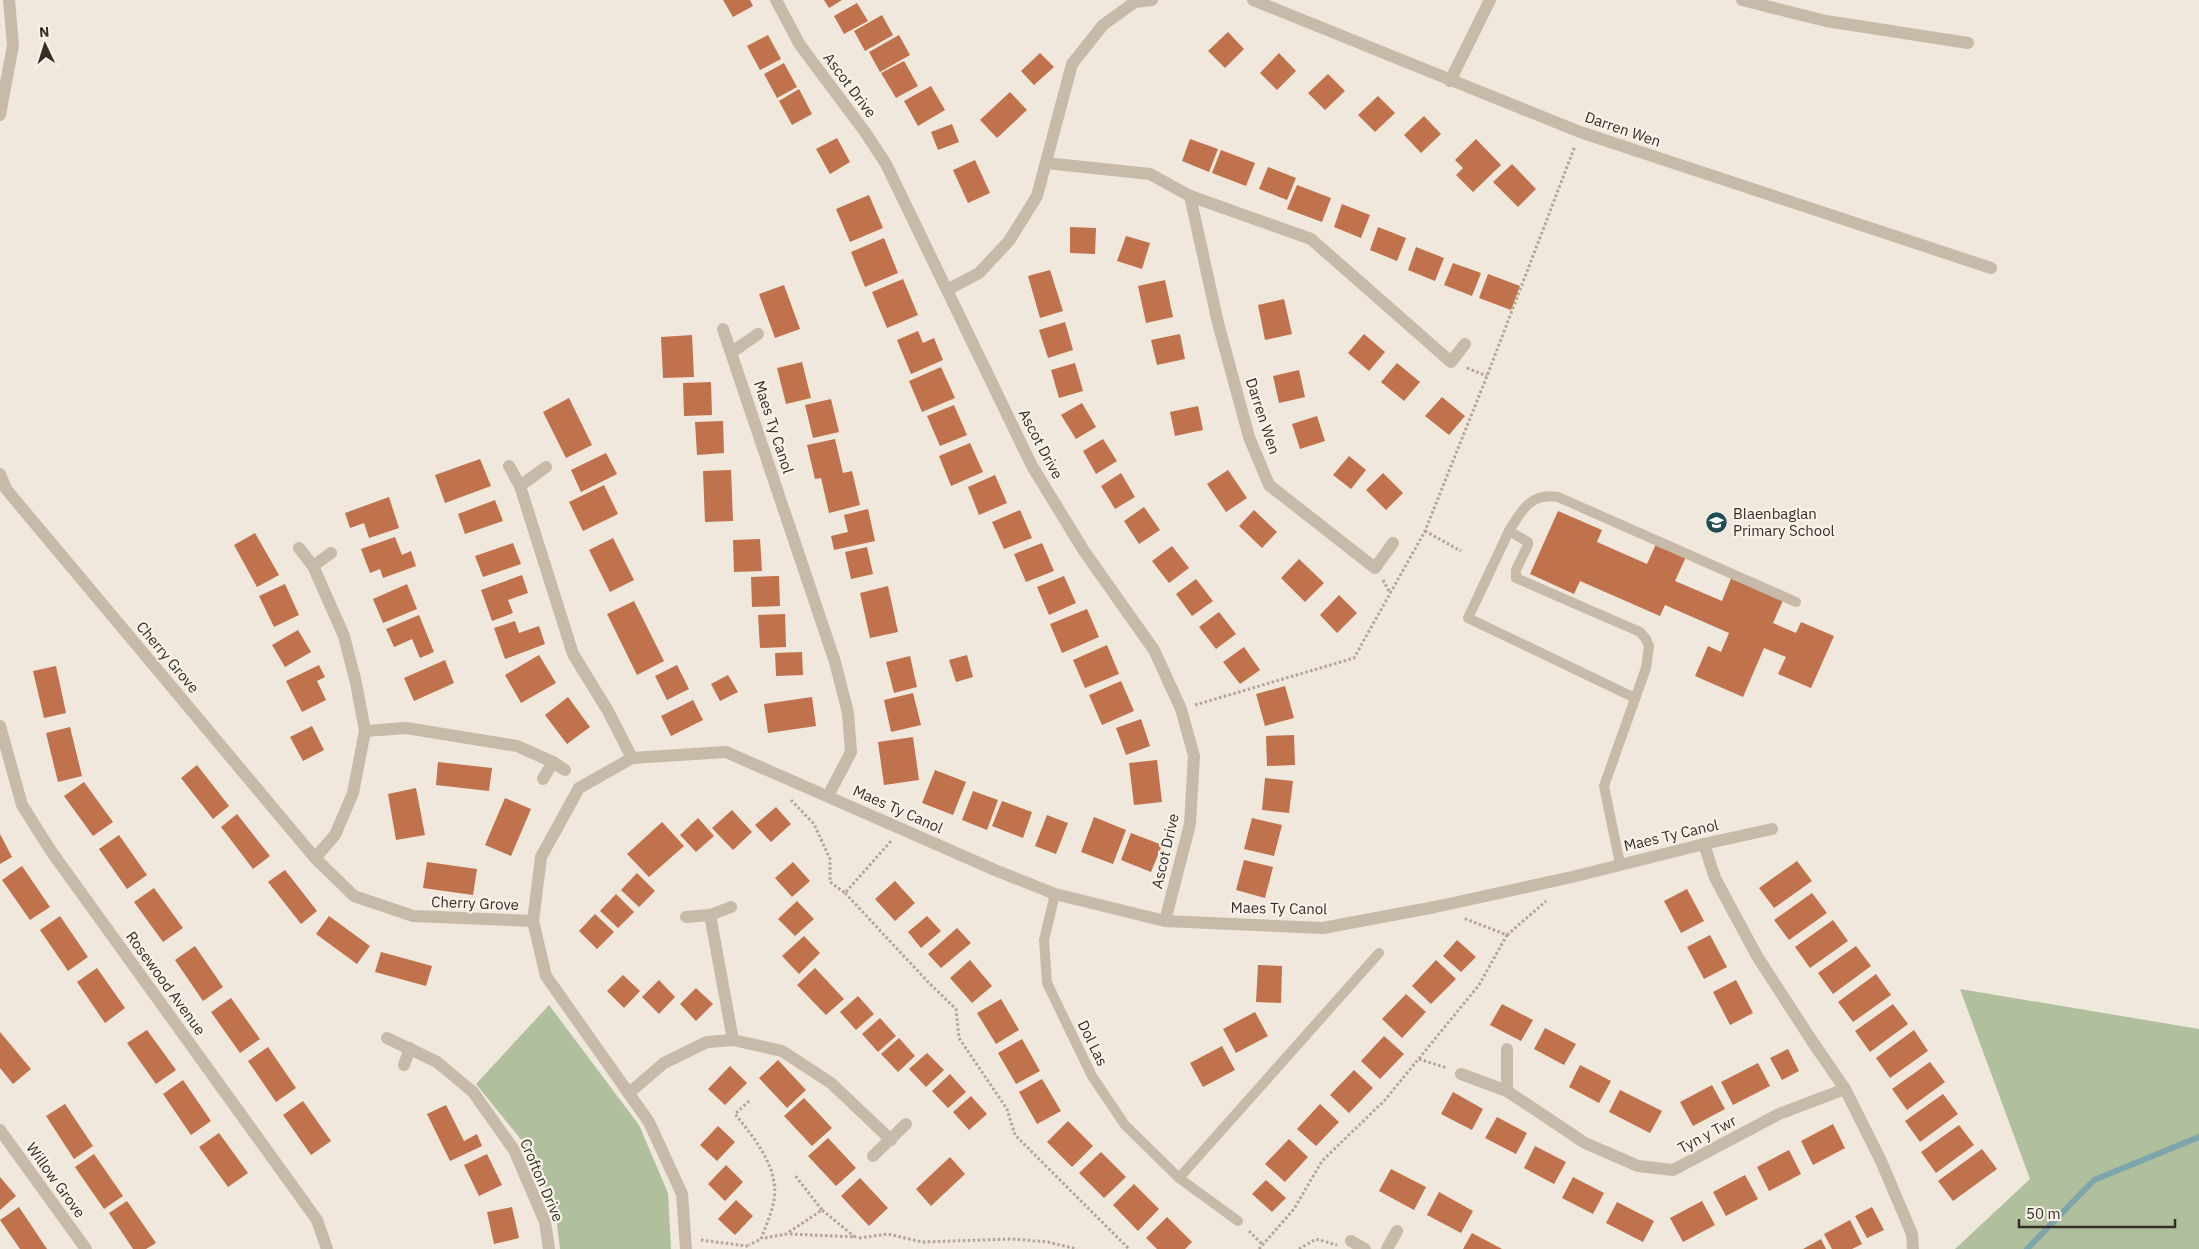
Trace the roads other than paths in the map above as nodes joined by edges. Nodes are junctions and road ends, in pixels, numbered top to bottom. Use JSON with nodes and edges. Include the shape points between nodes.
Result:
{"nodes":[{"id":1,"x":9,"y":0,"type":"edge"},
{"id":2,"x":776,"y":0,"type":"edge"},
{"id":3,"x":1152,"y":0,"type":"edge"},
{"id":4,"x":1253,"y":0,"type":"edge"},
{"id":5,"x":1490,"y":0,"type":"edge"},
{"id":6,"x":1742,"y":0,"type":"edge"},
{"id":7,"x":1134,"y":1,"type":"edge"},
{"id":8,"x":1968,"y":43,"type":"dead end"},
{"id":9,"x":1450,"y":80,"type":"junction"},
{"id":10,"x":0,"y":115,"type":"edge"},
{"id":11,"x":1046,"y":163,"type":"junction"},
{"id":12,"x":1190,"y":196,"type":"junction"},
{"id":13,"x":1991,"y":268,"type":"dead end"},
{"id":14,"x":947,"y":290,"type":"junction"},
{"id":15,"x":723,"y":329,"type":"dead end"},
{"id":16,"x":758,"y":334,"type":"dead end"},
{"id":17,"x":1464,"y":344,"type":"dead end"},
{"id":18,"x":732,"y":352,"type":"junction"},
{"id":19,"x":509,"y":466,"type":"dead end"},
{"id":20,"x":546,"y":467,"type":"dead end"},
{"id":21,"x":0,"y":474,"type":"edge"},
{"id":22,"x":520,"y":486,"type":"junction"},
{"id":23,"x":1509,"y":531,"type":"junction"},
{"id":24,"x":1393,"y":543,"type":"dead end"},
{"id":25,"x":298,"y":548,"type":"dead end"},
{"id":26,"x":330,"y":553,"type":"dead end"},
{"id":27,"x":313,"y":566,"type":"junction"},
{"id":28,"x":1796,"y":602,"type":"dead end"},
{"id":29,"x":1636,"y":698,"type":"junction"},
{"id":30,"x":0,"y":726,"type":"edge"},
{"id":31,"x":365,"y":731,"type":"junction"},
{"id":32,"x":632,"y":758,"type":"junction"},
{"id":33,"x":554,"y":762,"type":"junction"},
{"id":34,"x":565,"y":770,"type":"dead end"},
{"id":35,"x":543,"y":780,"type":"dead end"},
{"id":36,"x":828,"y":796,"type":"junction"},
{"id":37,"x":1772,"y":829,"type":"dead end"},
{"id":38,"x":1704,"y":844,"type":"junction"},
{"id":39,"x":315,"y":858,"type":"junction"},
{"id":40,"x":1620,"y":864,"type":"junction"},
{"id":41,"x":1055,"y":894,"type":"junction"},
{"id":42,"x":731,"y":906,"type":"dead end"},
{"id":43,"x":710,"y":915,"type":"junction"},
{"id":44,"x":686,"y":917,"type":"dead end"},
{"id":45,"x":533,"y":921,"type":"junction"},
{"id":46,"x":1165,"y":921,"type":"junction"},
{"id":47,"x":1379,"y":953,"type":"dead end"},
{"id":48,"x":387,"y":1038,"type":"dead end"},
{"id":49,"x":733,"y":1040,"type":"junction"},
{"id":50,"x":410,"y":1048,"type":"junction"},
{"id":51,"x":1507,"y":1048,"type":"dead end"},
{"id":52,"x":404,"y":1065,"type":"dead end"},
{"id":53,"x":1461,"y":1074,"type":"road end"},
{"id":54,"x":1845,"y":1089,"type":"junction"},
{"id":55,"x":1507,"y":1091,"type":"junction"},
{"id":56,"x":628,"y":1093,"type":"junction"},
{"id":57,"x":906,"y":1124,"type":"dead end"},
{"id":58,"x":0,"y":1130,"type":"edge"},
{"id":59,"x":891,"y":1140,"type":"junction"},
{"id":60,"x":873,"y":1156,"type":"dead end"},
{"id":61,"x":1179,"y":1178,"type":"junction"},
{"id":62,"x":1238,"y":1221,"type":"road end"},
{"id":63,"x":1397,"y":1231,"type":"dead end"},
{"id":64,"x":1351,"y":1241,"type":"road end"},
{"id":65,"x":690,"y":1244,"type":"edge"},
{"id":66,"x":86,"y":1249,"type":"edge"},
{"id":67,"x":326,"y":1249,"type":"edge"},
{"id":68,"x":549,"y":1249,"type":"edge"},
{"id":69,"x":1365,"y":1249,"type":"edge"},
{"id":70,"x":1387,"y":1249,"type":"edge"},
{"id":71,"x":1913,"y":1249,"type":"edge"}],
"edges":[{"from":1,"to":10,"type":"street","via":[[13,45]]},
{"from":2,"to":14,"type":"street","name":"Ascot Drive","via":[[800,44],[886,164]]},
{"from":3,"to":7,"type":"street"},
{"from":4,"to":9,"type":"street","name":"Darren Wen"},
{"from":5,"to":9,"type":"street"},
{"from":6,"to":8,"type":"street","via":[[1826,21]]},
{"from":7,"to":11,"type":"street","via":[[1103,25],[1072,64]]},
{"from":9,"to":13,"type":"street","name":"Darren Wen","via":[[1580,132]]},
{"from":11,"to":12,"type":"street","via":[[1150,174]]},
{"from":11,"to":14,"type":"street","via":[[1037,196],[1009,241],[979,273]]},
{"from":12,"to":17,"type":"street","via":[[1311,240],[1451,362]]},
{"from":12,"to":24,"type":"street","name":"Darren Wen","via":[[1218,323],[1244,418],[1269,484],[1375,568]]},
{"from":14,"to":46,"type":"street","name":"Ascot Drive","via":[[1032,466],[1084,551],[1154,650],[1180,709],[1194,756],[1190,815]]},
{"from":15,"to":18,"type":"street","name":"Maes Ty Canol"},
{"from":16,"to":18,"type":"street"},
{"from":18,"to":36,"type":"street","name":"Maes Ty Canol","via":[[835,662],[848,713],[851,752]]},
{"from":19,"to":22,"type":"street"},
{"from":20,"to":22,"type":"street"},
{"from":21,"to":39,"type":"street","name":"Cherry Grove","via":[[6,489]]},
{"from":22,"to":32,"type":"street","via":[[572,654],[608,711]]},
{"from":23,"to":28,"type":"lane","via":[[1532,500],[1543,496],[1558,497]]},
{"from":23,"to":29,"type":"lane","via":[[1528,542],[1516,570],[1516,578],[1640,632],[1646,639],[1649,654]]},
{"from":23,"to":29,"type":"lane","via":[[1468,618]]},
{"from":25,"to":27,"type":"street"},
{"from":26,"to":27,"type":"street"},
{"from":27,"to":31,"type":"street","via":[[344,636]]},
{"from":29,"to":40,"type":"lane","via":[[1604,786]]},
{"from":30,"to":67,"type":"street","name":"Rosewood Avenue","via":[[22,805],[51,851],[317,1220]]},
{"from":31,"to":33,"type":"street","via":[[406,728],[517,746]]},
{"from":31,"to":39,"type":"street","via":[[353,793],[336,835]]},
{"from":32,"to":36,"type":"street","name":"Maes Ty Canol","via":[[726,752]]},
{"from":32,"to":45,"type":"street","name":"Maes Ty Canol","via":[[579,788],[542,857]]},
{"from":33,"to":34,"type":"street"},
{"from":33,"to":35,"type":"street"},
{"from":36,"to":41,"type":"street","name":"Maes Ty Canol"},
{"from":37,"to":38,"type":"street","name":"Maes Ty Canol"},
{"from":38,"to":40,"type":"street","name":"Maes Ty Canol"},
{"from":38,"to":54,"type":"street","via":[[1715,878],[1758,956]]},
{"from":39,"to":45,"type":"street","name":"Cherry Grove","via":[[354,896],[414,916]]},
{"from":40,"to":46,"type":"street","name":"Maes Ty Canol","via":[[1435,907],[1322,928]]},
{"from":41,"to":46,"type":"street","name":"Maes Ty Canol"},
{"from":41,"to":61,"type":"lane","name":"Dol Las","via":[[1044,940],[1047,983],[1092,1076],[1125,1125]]},
{"from":42,"to":43,"type":"street"},
{"from":43,"to":44,"type":"street"},
{"from":43,"to":49,"type":"street"},
{"from":45,"to":56,"type":"street","name":"Maes Ty Canol","via":[[546,976]]},
{"from":47,"to":61,"type":"lane"},
{"from":48,"to":50,"type":"street","name":"Crofton Drive"},
{"from":49,"to":56,"type":"street","via":[[708,1042],[664,1063]]},
{"from":49,"to":59,"type":"street","via":[[782,1051],[831,1083]]},
{"from":50,"to":52,"type":"street"},
{"from":50,"to":68,"type":"street","name":"Crofton Drive","via":[[437,1062],[473,1092],[514,1150],[545,1222]]},
{"from":51,"to":55,"type":"street"},
{"from":53,"to":55,"type":"street","name":"Tyn y Twr"},
{"from":54,"to":55,"type":"street","name":"Tyn y Twr","via":[[1779,1114],[1673,1170],[1638,1166],[1585,1143]]},
{"from":54,"to":71,"type":"street","via":[[1881,1160],[1912,1234]]},
{"from":56,"to":65,"type":"street","name":"Maes Ty Canol","via":[[649,1122],[682,1194]]},
{"from":57,"to":59,"type":"street"},
{"from":58,"to":66,"type":"street","name":"Willow Grove"},
{"from":59,"to":60,"type":"street"},
{"from":61,"to":62,"type":"lane","name":"Dol Las"},
{"from":63,"to":70,"type":"street"},
{"from":64,"to":69,"type":"street"}]}
